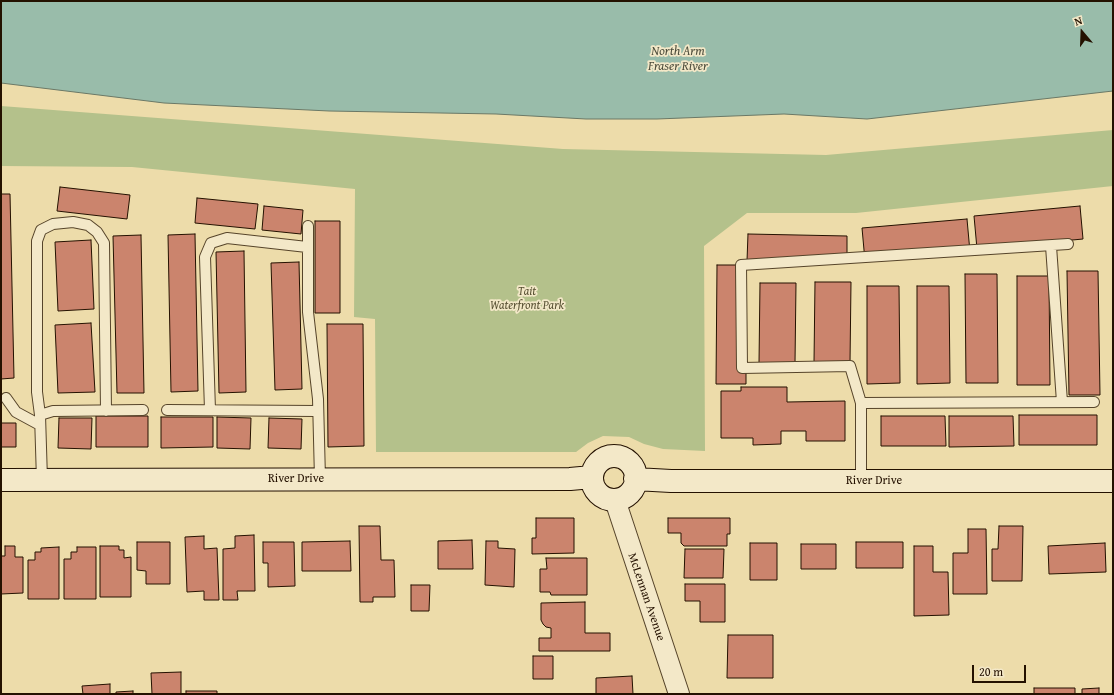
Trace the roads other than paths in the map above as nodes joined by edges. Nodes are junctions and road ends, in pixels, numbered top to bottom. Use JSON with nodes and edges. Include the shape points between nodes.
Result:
{"nodes":[{"id":1,"x":308,"y":226,"type":"dead end"},
{"id":2,"x":1068,"y":244,"type":"dead end"},
{"id":3,"x":1051,"y":246,"type":"junction"},
{"id":4,"x":307,"y":247,"type":"junction"},
{"id":5,"x":6,"y":398,"type":"dead end"},
{"id":6,"x":1062,"y":402,"type":"junction"},
{"id":7,"x":1094,"y":402,"type":"dead end"},
{"id":8,"x":861,"y":403,"type":"junction"},
{"id":9,"x":143,"y":410,"type":"dead end"},
{"id":10,"x":167,"y":410,"type":"dead end"},
{"id":11,"x":210,"y":410,"type":"junction"},
{"id":12,"x":106,"y":411,"type":"junction"},
{"id":13,"x":317,"y":411,"type":"junction"},
{"id":14,"x":40,"y":420,"type":"junction"},
{"id":15,"x":592,"y":477,"type":"junction"},
{"id":16,"x":320,"y":479,"type":"junction"},
{"id":17,"x":635,"y":479,"type":"junction"},
{"id":18,"x":1,"y":480,"type":"edge"},
{"id":19,"x":42,"y":480,"type":"junction"},
{"id":20,"x":861,"y":481,"type":"junction"},
{"id":21,"x":1113,"y":481,"type":"edge"},
{"id":22,"x":615,"y":500,"type":"junction"},
{"id":23,"x":679,"y":694,"type":"edge"}],
"edges":[{"from":1,"to":4,"type":"lane"},
{"from":2,"to":3,"type":"lane"},
{"from":3,"to":6,"type":"lane"},
{"from":3,"to":8,"type":"lane","via":[[741,265],[742,368],[850,366]]},
{"from":4,"to":11,"type":"lane","via":[[227,238],[211,243],[205,257]]},
{"from":4,"to":13,"type":"lane","via":[[308,312],[318,399]]},
{"from":5,"to":14,"type":"lane","via":[[16,412]]},
{"from":6,"to":7,"type":"lane"},
{"from":6,"to":8,"type":"lane"},
{"from":8,"to":20,"type":"lane"},
{"from":9,"to":12,"type":"lane"},
{"from":10,"to":11,"type":"lane"},
{"from":11,"to":13,"type":"lane"},
{"from":12,"to":14,"type":"lane","via":[[53,411]]},
{"from":12,"to":14,"type":"lane","via":[[104,243],[97,232],[88,225],[73,222],[53,224],[41,230],[37,241],[37,392]]},
{"from":13,"to":16,"type":"lane"},
{"from":14,"to":19,"type":"lane"},
{"from":15,"to":16,"type":"street","name":"River Drive"},
{"from":15,"to":17,"type":"street","via":[[593,470],[603,459],[618,457],[630,464]]},
{"from":15,"to":22,"type":"street","via":[[596,491],[608,499]]},
{"from":16,"to":19,"type":"street","name":"River Drive"},
{"from":17,"to":20,"type":"street","name":"River Drive"},
{"from":17,"to":22,"type":"street","via":[[632,490],[621,499]]},
{"from":18,"to":19,"type":"street","name":"River Drive"},
{"from":20,"to":21,"type":"street","name":"River Drive"},
{"from":22,"to":23,"type":"street","name":"McLennan Avenue"}]}
